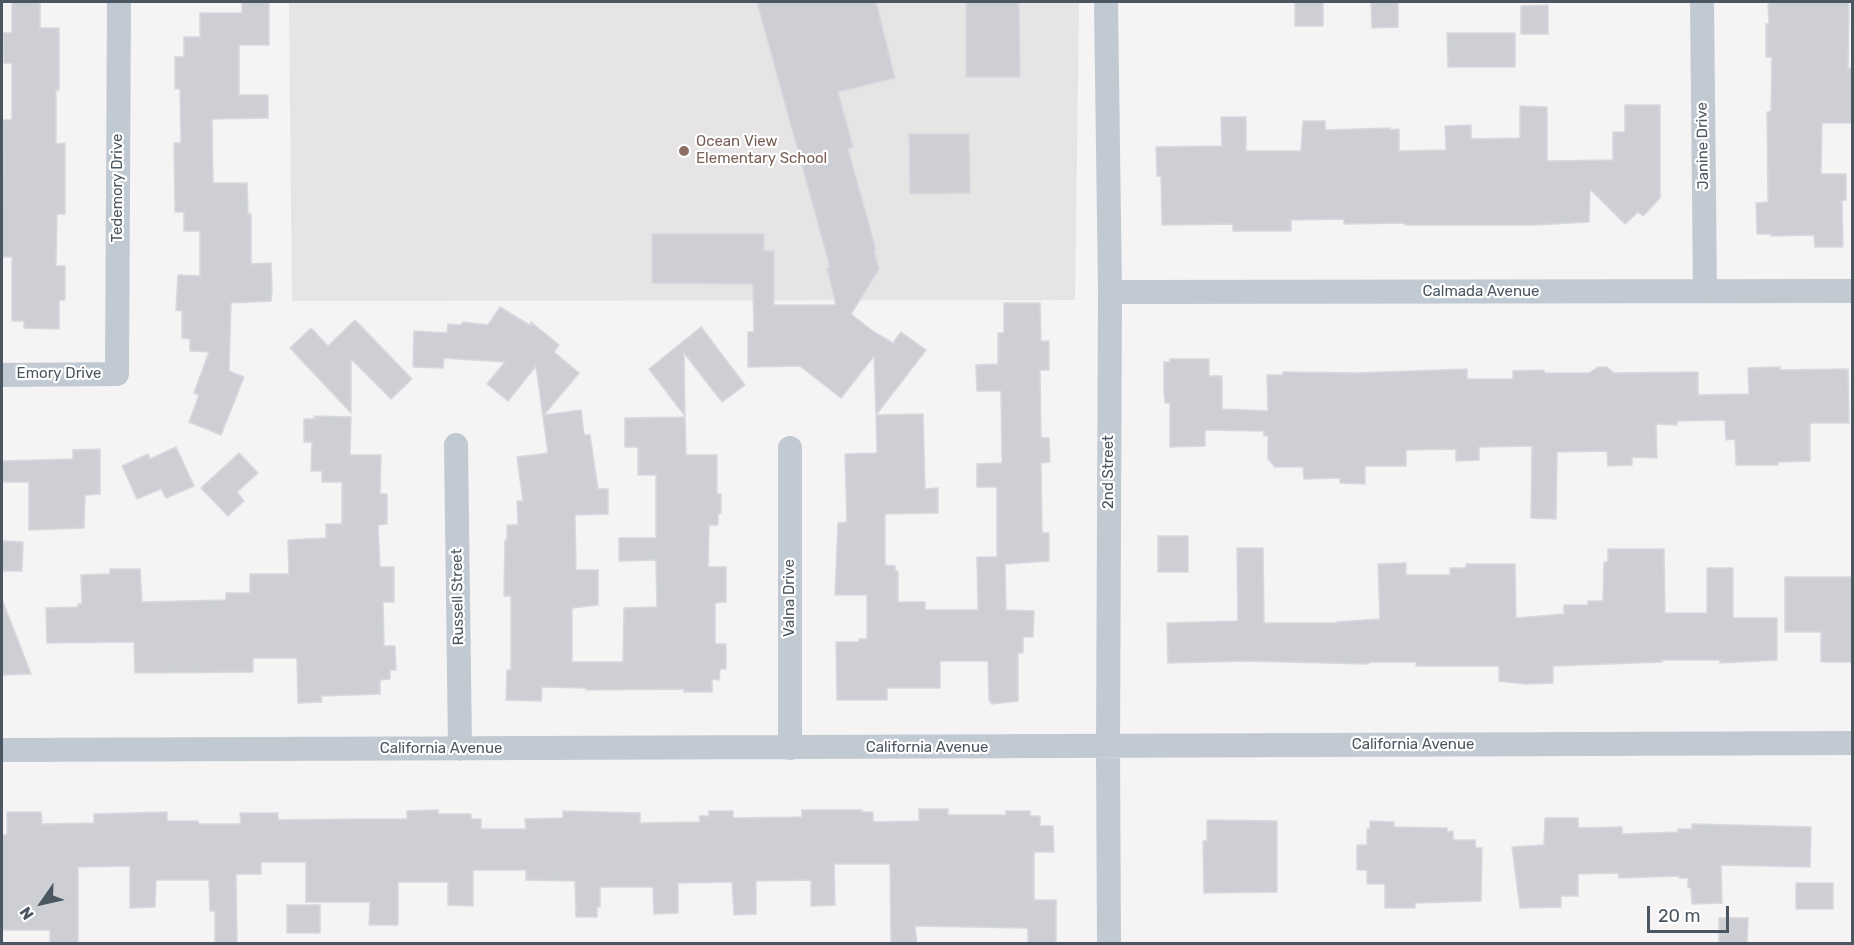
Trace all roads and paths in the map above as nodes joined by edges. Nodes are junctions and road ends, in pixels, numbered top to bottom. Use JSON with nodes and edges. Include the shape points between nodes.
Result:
{"nodes":[{"id":1,"x":119,"y":2,"type":"edge"},
{"id":2,"x":1106,"y":2,"type":"edge"},
{"id":3,"x":1702,"y":2,"type":"edge"},
{"id":4,"x":1705,"y":291,"type":"junction"},
{"id":5,"x":1852,"y":291,"type":"edge"},
{"id":6,"x":1110,"y":292,"type":"junction"},
{"id":7,"x":117,"y":374,"type":"joint"},
{"id":8,"x":2,"y":375,"type":"edge"},
{"id":9,"x":456,"y":445,"type":"dead end"},
{"id":10,"x":790,"y":448,"type":"dead end"},
{"id":11,"x":1852,"y":743,"type":"edge"},
{"id":12,"x":1108,"y":747,"type":"junction"},
{"id":13,"x":789,"y":748,"type":"junction"},
{"id":14,"x":460,"y":749,"type":"junction"},
{"id":15,"x":2,"y":750,"type":"edge"},
{"id":16,"x":1109,"y":944,"type":"edge"}],
"edges":[{"from":1,"to":7,"type":"street","name":"Tedemory Drive"},
{"from":2,"to":6,"type":"street","name":"2nd Street"},
{"from":3,"to":4,"type":"street","name":"Janine Drive"},
{"from":4,"to":5,"type":"street","name":"Calmada Avenue"},
{"from":4,"to":6,"type":"street","name":"Calmada Avenue"},
{"from":6,"to":12,"type":"street","name":"2nd Street"},
{"from":7,"to":8,"type":"street","name":"Emory Drive"},
{"from":9,"to":14,"type":"street","name":"Russell Street"},
{"from":10,"to":13,"type":"street","name":"Valna Drive"},
{"from":11,"to":12,"type":"street","name":"California Avenue"},
{"from":12,"to":13,"type":"street","name":"California Avenue"},
{"from":12,"to":16,"type":"street","name":"2nd Street"},
{"from":13,"to":14,"type":"street","name":"California Avenue"},
{"from":14,"to":15,"type":"street","name":"California Avenue"}]}
